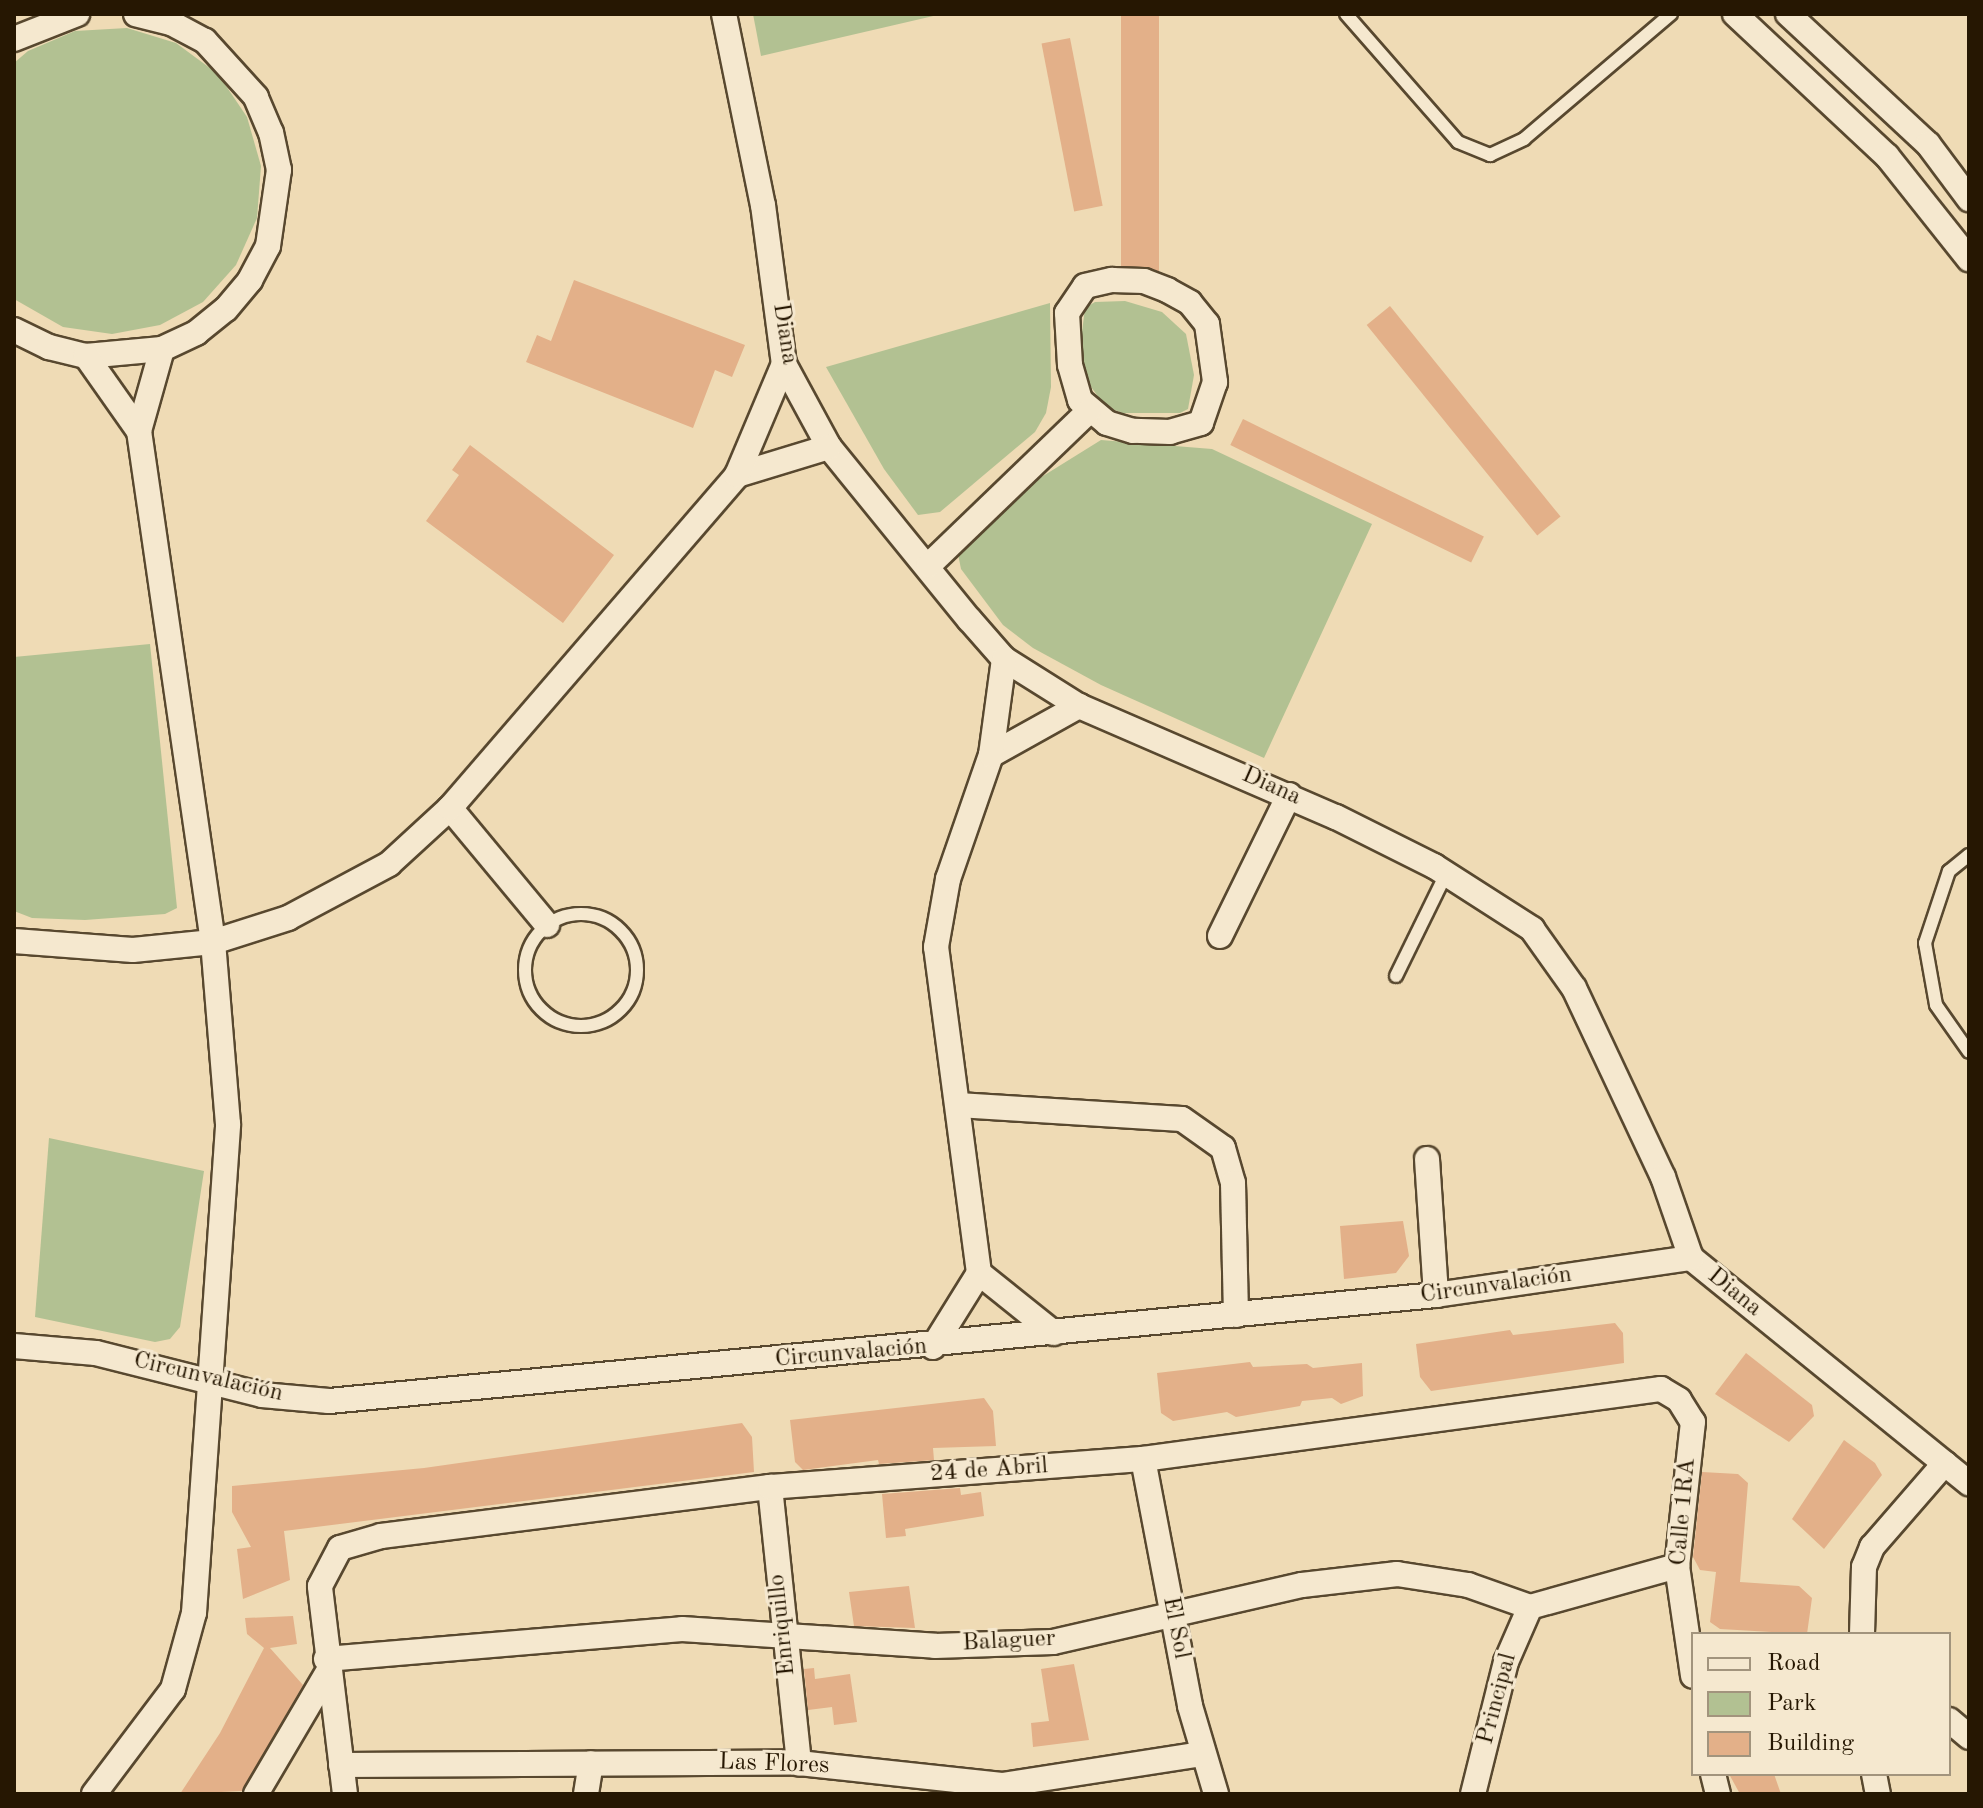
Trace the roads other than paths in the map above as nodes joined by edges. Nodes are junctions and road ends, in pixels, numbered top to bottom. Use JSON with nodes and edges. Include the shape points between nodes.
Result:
{"nodes":[{"id":1,"x":77,"y":14,"type":"edge"},
{"id":2,"x":136,"y":14,"type":"edge"},
{"id":3,"x":724,"y":14,"type":"edge"},
{"id":4,"x":1346,"y":14,"type":"edge"},
{"id":5,"x":1671,"y":14,"type":"edge"},
{"id":6,"x":1735,"y":14,"type":"edge"},
{"id":7,"x":1788,"y":14,"type":"edge"},
{"id":8,"x":43,"y":19,"type":"edge"},
{"id":9,"x":14,"y":39,"type":"edge"},
{"id":10,"x":1969,"y":199,"type":"edge"},
{"id":11,"x":1969,"y":259,"type":"edge"},
{"id":12,"x":14,"y":330,"type":"edge"},
{"id":13,"x":162,"y":349,"type":"junction"},
{"id":14,"x":86,"y":356,"type":"junction"},
{"id":15,"x":784,"y":364,"type":"junction"},
{"id":16,"x":1088,"y":412,"type":"junction"},
{"id":17,"x":139,"y":431,"type":"junction"},
{"id":18,"x":829,"y":447,"type":"junction"},
{"id":19,"x":737,"y":475,"type":"junction"},
{"id":20,"x":929,"y":565,"type":"junction"},
{"id":21,"x":1004,"y":659,"type":"junction"},
{"id":22,"x":1079,"y":706,"type":"junction"},
{"id":23,"x":991,"y":755,"type":"junction"},
{"id":24,"x":1289,"y":795,"type":"junction"},
{"id":25,"x":450,"y":808,"type":"junction"},
{"id":26,"x":1969,"y":855,"type":"edge"},
{"id":27,"x":1446,"y":874,"type":"junction"},
{"id":28,"x":547,"y":925,"type":"junction"},
{"id":29,"x":1220,"y":936,"type":"dead end"},
{"id":30,"x":14,"y":941,"type":"edge"},
{"id":31,"x":213,"y":942,"type":"junction"},
{"id":32,"x":1396,"y":976,"type":"dead end"},
{"id":33,"x":1969,"y":1052,"type":"edge"},
{"id":34,"x":958,"y":1105,"type":"junction"},
{"id":35,"x":1427,"y":1159,"type":"dead end"},
{"id":36,"x":1691,"y":1258,"type":"junction"},
{"id":37,"x":979,"y":1273,"type":"junction"},
{"id":38,"x":1436,"y":1295,"type":"junction"},
{"id":39,"x":1236,"y":1315,"type":"junction"},
{"id":40,"x":1054,"y":1333,"type":"junction"},
{"id":41,"x":14,"y":1346,"type":"edge"},
{"id":42,"x":933,"y":1347,"type":"junction"},
{"id":43,"x":209,"y":1380,"type":"junction"},
{"id":44,"x":1679,"y":1400,"type":"joint"},
{"id":45,"x":1143,"y":1459,"type":"junction"},
{"id":46,"x":1945,"y":1463,"type":"junction"},
{"id":47,"x":1969,"y":1483,"type":"edge"},
{"id":48,"x":770,"y":1487,"type":"junction"},
{"id":49,"x":1677,"y":1566,"type":"junction"},
{"id":50,"x":1530,"y":1607,"type":"junction"},
{"id":51,"x":1172,"y":1614,"type":"junction"},
{"id":52,"x":1862,"y":1632,"type":"edge"},
{"id":53,"x":784,"y":1637,"type":"junction"},
{"id":54,"x":1691,"y":1662,"type":"edge"},
{"id":55,"x":327,"y":1665,"type":"junction"},
{"id":56,"x":1951,"y":1722,"type":"edge"},
{"id":57,"x":1969,"y":1737,"type":"edge"},
{"id":58,"x":1203,"y":1754,"type":"junction"},
{"id":59,"x":591,"y":1763,"type":"junction"},
{"id":60,"x":799,"y":1763,"type":"junction"},
{"id":61,"x":341,"y":1765,"type":"junction"},
{"id":62,"x":94,"y":1794,"type":"edge"},
{"id":63,"x":256,"y":1794,"type":"edge"},
{"id":64,"x":345,"y":1794,"type":"edge"},
{"id":65,"x":586,"y":1794,"type":"edge"},
{"id":66,"x":1216,"y":1794,"type":"edge"},
{"id":67,"x":1473,"y":1794,"type":"edge"}],
"edges":[{"from":1,"to":8,"type":"street"},
{"from":2,"to":13,"type":"street","via":[[171,23],[205,41],[233,67],[256,97],[279,170],[268,246],[250,280],[216,317]]},
{"from":3,"to":15,"type":"street","name":"Diana","via":[[763,205]]},
{"from":4,"to":5,"type":"lane","via":[[1458,142],[1490,155],[1524,139]]},
{"from":6,"to":11,"type":"street","via":[[1887,156]]},
{"from":7,"to":10,"type":"street","via":[[1928,144]]},
{"from":8,"to":9,"type":"street"},
{"from":12,"to":14,"type":"street","via":[[49,347]]},
{"from":13,"to":14,"type":"street"},
{"from":13,"to":17,"type":"street"},
{"from":14,"to":17,"type":"street"},
{"from":15,"to":18,"type":"street","name":"Diana"},
{"from":15,"to":19,"type":"street"},
{"from":16,"to":16,"type":"street","via":[[1133,431],[1170,432],[1201,423],[1213,398],[1214,358],[1207,324],[1190,303],[1127,279],[1085,286],[1076,294],[1067,313],[1070,365]]},
{"from":16,"to":20,"type":"street"},
{"from":17,"to":31,"type":"street"},
{"from":18,"to":19,"type":"street"},
{"from":18,"to":20,"type":"street","name":"Diana"},
{"from":19,"to":25,"type":"street"},
{"from":20,"to":21,"type":"street","name":"Diana"},
{"from":21,"to":22,"type":"street","name":"Diana"},
{"from":21,"to":23,"type":"street"},
{"from":22,"to":23,"type":"street"},
{"from":22,"to":24,"type":"street","name":"Diana"},
{"from":23,"to":34,"type":"street","via":[[948,879],[936,947]]},
{"from":24,"to":27,"type":"street","name":"Diana"},
{"from":24,"to":29,"type":"street"},
{"from":25,"to":28,"type":"street"},
{"from":25,"to":31,"type":"street","via":[[389,864],[351,888],[288,918]]},
{"from":26,"to":33,"type":"lane","via":[[1949,871],[1925,943],[1936,1005]]},
{"from":27,"to":32,"type":"lane"},
{"from":27,"to":36,"type":"street","name":"Diana","via":[[1532,929],[1574,988],[1663,1177]]},
{"from":28,"to":28,"type":"lane","via":[[526,957],[531,995],[559,1021],[578,1026],[614,1016],[627,1004],[638,970],[627,937],[599,915],[563,916]]},
{"from":30,"to":31,"type":"street","via":[[133,950]]},
{"from":31,"to":43,"type":"street","via":[[228,1124]]},
{"from":34,"to":37,"type":"street"},
{"from":34,"to":39,"type":"street","via":[[1182,1119],[1223,1148],[1233,1183]]},
{"from":35,"to":38,"type":"street"},
{"from":36,"to":38,"type":"street","name":"Circunvalación"},
{"from":36,"to":46,"type":"street","name":"Diana"},
{"from":37,"to":40,"type":"street"},
{"from":37,"to":42,"type":"street"},
{"from":38,"to":39,"type":"street","name":"Circunvalación"},
{"from":39,"to":40,"type":"street","name":"Circunvalación"},
{"from":40,"to":42,"type":"street","name":"Circunvalación"},
{"from":41,"to":43,"type":"street","name":"Circunvalación","via":[[96,1353]]},
{"from":42,"to":43,"type":"street","name":"Circunvalación","via":[[329,1401],[262,1395]]},
{"from":43,"to":62,"type":"street","via":[[194,1613],[173,1689]]},
{"from":44,"to":45,"type":"street","name":"24 de Abril","via":[[1661,1389]]},
{"from":44,"to":49,"type":"street","name":"Calle 1RA","via":[[1693,1422]]},
{"from":45,"to":48,"type":"street","name":"24 de Abril"},
{"from":45,"to":51,"type":"street","name":"El Sol"},
{"from":46,"to":47,"type":"street","name":"Diana"},
{"from":46,"to":52,"type":"street","via":[[1872,1547],[1864,1567]]},
{"from":48,"to":53,"type":"street","name":"Enriquillo"},
{"from":48,"to":55,"type":"street","name":"24 de Abril","via":[[381,1536],[340,1548],[320,1586]]},
{"from":49,"to":50,"type":"street"},
{"from":49,"to":54,"type":"street","name":"Calle 1RA"},
{"from":50,"to":51,"type":"street","name":"Balaguer","via":[[1468,1585],[1397,1574],[1302,1585]]},
{"from":50,"to":67,"type":"street","name":"Principal","via":[[1506,1662]]},
{"from":51,"to":53,"type":"street","name":"Balaguer","via":[[1053,1642],[935,1646]]},
{"from":51,"to":58,"type":"street","name":"El Sol"},
{"from":53,"to":55,"type":"street","name":"Balaguer","via":[[682,1629]]},
{"from":53,"to":60,"type":"street","name":"Enriquillo"},
{"from":55,"to":61,"type":"street"},
{"from":55,"to":63,"type":"street"},
{"from":56,"to":57,"type":"street"},
{"from":58,"to":60,"type":"street","name":"Las Flores","via":[[1002,1785]]},
{"from":58,"to":66,"type":"street","name":"El Sol"},
{"from":59,"to":60,"type":"street","name":"Las Flores"},
{"from":59,"to":61,"type":"street","name":"Las Flores"},
{"from":59,"to":65,"type":"street"},
{"from":61,"to":64,"type":"street"}]}
